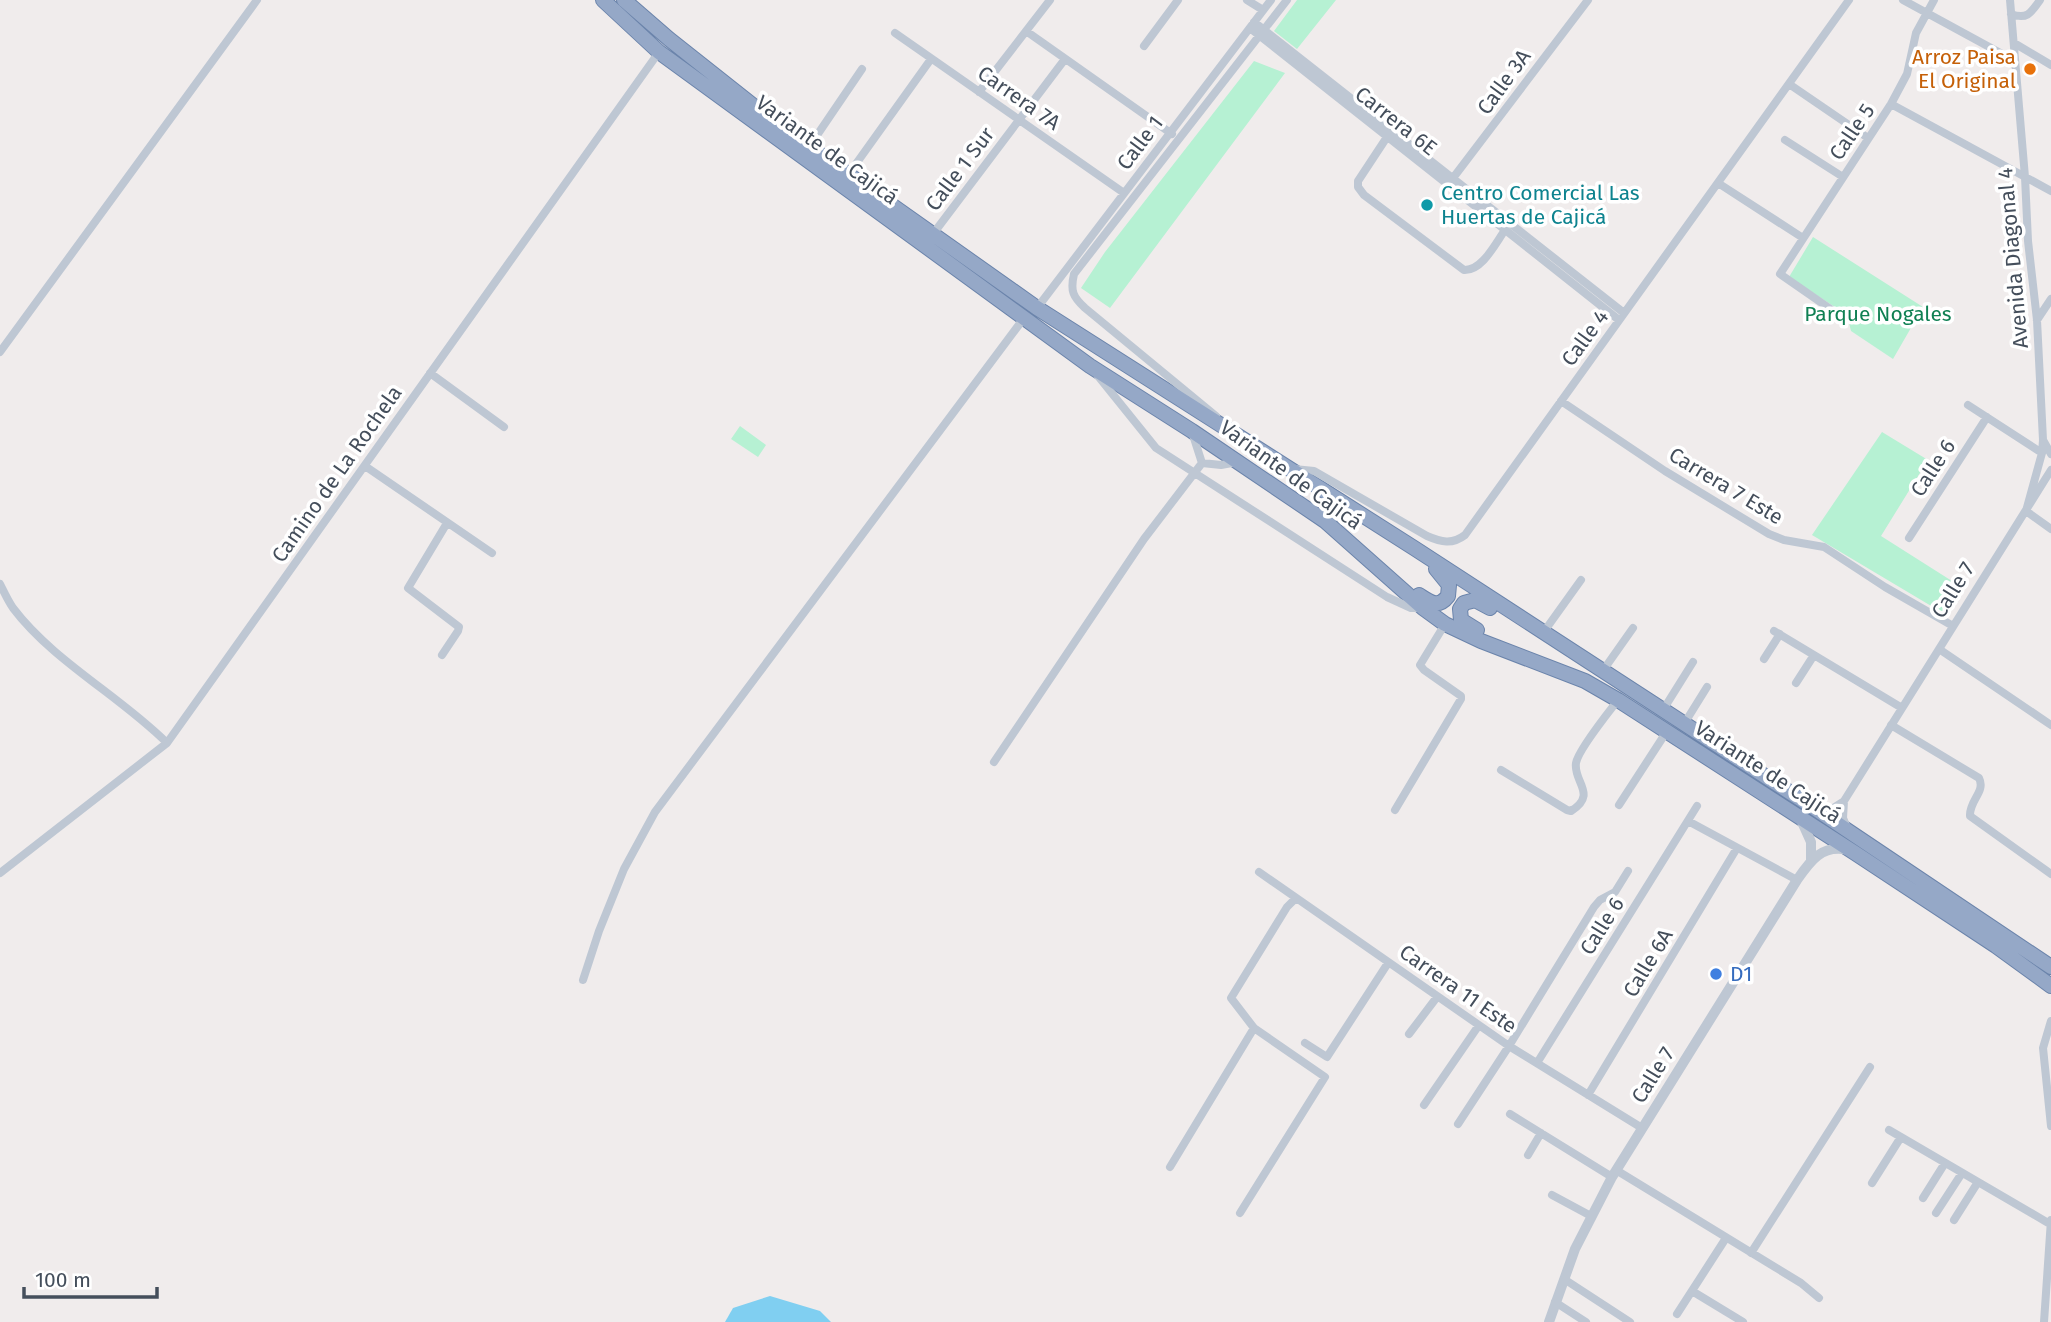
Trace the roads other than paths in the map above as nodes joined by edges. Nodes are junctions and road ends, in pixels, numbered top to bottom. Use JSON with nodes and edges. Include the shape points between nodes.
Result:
{"nodes":[{"id":1,"x":257,"y":0,"type":"edge"},
{"id":2,"x":603,"y":0,"type":"edge"},
{"id":3,"x":624,"y":0,"type":"edge"},
{"id":4,"x":1050,"y":0,"type":"edge"},
{"id":5,"x":1178,"y":0,"type":"edge"},
{"id":6,"x":1247,"y":0,"type":"edge"},
{"id":7,"x":1271,"y":0,"type":"edge"},
{"id":8,"x":1287,"y":0,"type":"edge"},
{"id":9,"x":1588,"y":0,"type":"edge"},
{"id":10,"x":1850,"y":0,"type":"edge"},
{"id":11,"x":1903,"y":0,"type":"edge"},
{"id":12,"x":1934,"y":0,"type":"edge"},
{"id":13,"x":2010,"y":0,"type":"edge"},
{"id":14,"x":2040,"y":0,"type":"edge"},
{"id":15,"x":1263,"y":10,"type":"junction"},
{"id":16,"x":2011,"y":13,"type":"junction"},
{"id":17,"x":1926,"y":14,"type":"junction"},
{"id":18,"x":1252,"y":25,"type":"junction"},
{"id":19,"x":1026,"y":31,"type":"junction"},
{"id":20,"x":895,"y":33,"type":"dead end"},
{"id":21,"x":1262,"y":33,"type":"junction"},
{"id":22,"x":2014,"y":43,"type":"junction"},
{"id":23,"x":1144,"y":46,"type":"dead end"},
{"id":24,"x":659,"y":52,"type":"junction"},
{"id":25,"x":931,"y":58,"type":"junction"},
{"id":26,"x":1065,"y":58,"type":"junction"},
{"id":27,"x":2015,"y":61,"type":"junction"},
{"id":28,"x":2051,"y":65,"type":"edge"},
{"id":29,"x":862,"y":69,"type":"dead end"},
{"id":30,"x":1789,"y":84,"type":"junction"},
{"id":31,"x":979,"y":92,"type":"junction"},
{"id":32,"x":1891,"y":104,"type":"junction"},
{"id":33,"x":1019,"y":120,"type":"junction"},
{"id":34,"x":1170,"y":132,"type":"junction"},
{"id":35,"x":1387,"y":137,"type":"junction"},
{"id":36,"x":1868,"y":138,"type":"junction"},
{"id":37,"x":1180,"y":140,"type":"junction"},
{"id":38,"x":1785,"y":140,"type":"dead end"},
{"id":39,"x":809,"y":147,"type":"junction"},
{"id":40,"x":848,"y":175,"type":"junction"},
{"id":41,"x":1843,"y":177,"type":"junction"},
{"id":42,"x":2025,"y":177,"type":"junction"},
{"id":43,"x":1450,"y":182,"type":"junction"},
{"id":44,"x":1718,"y":183,"type":"junction"},
{"id":45,"x":2051,"y":191,"type":"edge"},
{"id":46,"x":1124,"y":193,"type":"junction"},
{"id":47,"x":1505,"y":230,"type":"junction"},
{"id":48,"x":933,"y":234,"type":"junction"},
{"id":49,"x":1803,"y":238,"type":"junction"},
{"id":50,"x":2051,"y":299,"type":"edge"},
{"id":51,"x":1037,"y":308,"type":"junction"},
{"id":52,"x":1839,"y":315,"type":"dead end"},
{"id":53,"x":1621,"y":317,"type":"junction"},
{"id":54,"x":1024,"y":318,"type":"junction"},
{"id":55,"x":2037,"y":320,"type":"junction"},
{"id":56,"x":0,"y":352,"type":"edge"},
{"id":57,"x":1090,"y":366,"type":"junction"},
{"id":58,"x":430,"y":373,"type":"junction"},
{"id":59,"x":1561,"y":401,"type":"junction"},
{"id":60,"x":1968,"y":405,"type":"dead end"},
{"id":61,"x":1987,"y":417,"type":"junction"},
{"id":62,"x":1225,"y":426,"type":"junction"},
{"id":63,"x":504,"y":427,"type":"dead end"},
{"id":64,"x":1192,"y":430,"type":"junction"},
{"id":65,"x":2046,"y":454,"type":"edge"},
{"id":66,"x":1238,"y":462,"type":"junction"},
{"id":67,"x":1202,"y":463,"type":"junction"},
{"id":68,"x":365,"y":466,"type":"junction"},
{"id":69,"x":1288,"y":468,"type":"junction"},
{"id":70,"x":2051,"y":470,"type":"edge"},
{"id":71,"x":1194,"y":473,"type":"junction"},
{"id":72,"x":2026,"y":511,"type":"junction"},
{"id":73,"x":447,"y":523,"type":"junction"},
{"id":74,"x":2051,"y":528,"type":"edge"},
{"id":75,"x":1909,"y":538,"type":"dead end"},
{"id":76,"x":1415,"y":548,"type":"junction"},
{"id":77,"x":492,"y":553,"type":"dead end"},
{"id":78,"x":1391,"y":578,"type":"junction"},
{"id":79,"x":1581,"y":580,"type":"dead end"},
{"id":80,"x":0,"y":584,"type":"edge"},
{"id":81,"x":1423,"y":608,"type":"junction"},
{"id":82,"x":1445,"y":624,"type":"junction"},
{"id":83,"x":1529,"y":624,"type":"junction"},
{"id":84,"x":1953,"y":626,"type":"junction"},
{"id":85,"x":1633,"y":628,"type":"dead end"},
{"id":86,"x":1543,"y":633,"type":"junction"},
{"id":87,"x":1939,"y":649,"type":"junction"},
{"id":88,"x":1814,"y":654,"type":"junction"},
{"id":89,"x":442,"y":655,"type":"dead end"},
{"id":90,"x":1517,"y":655,"type":"junction"},
{"id":91,"x":1764,"y":659,"type":"dead end"},
{"id":92,"x":1693,"y":662,"type":"dead end"},
{"id":93,"x":1602,"y":672,"type":"junction"},
{"id":94,"x":1796,"y":683,"type":"dead end"},
{"id":95,"x":1707,"y":687,"type":"dead end"},
{"id":96,"x":1618,"y":700,"type":"junction"},
{"id":97,"x":1902,"y":708,"type":"junction"},
{"id":98,"x":1663,"y":710,"type":"junction"},
{"id":99,"x":1685,"y":724,"type":"junction"},
{"id":100,"x":2051,"y":724,"type":"edge"},
{"id":101,"x":1891,"y":725,"type":"junction"},
{"id":102,"x":1667,"y":731,"type":"junction"},
{"id":103,"x":167,"y":743,"type":"junction"},
{"id":104,"x":994,"y":762,"type":"dead end"},
{"id":105,"x":1501,"y":770,"type":"dead end"},
{"id":106,"x":1844,"y":801,"type":"junction"},
{"id":107,"x":1619,"y":805,"type":"dead end"},
{"id":108,"x":1697,"y":806,"type":"dead end"},
{"id":109,"x":1814,"y":808,"type":"junction"},
{"id":110,"x":1395,"y":810,"type":"dead end"},
{"id":111,"x":1791,"y":812,"type":"junction"},
{"id":112,"x":1688,"y":821,"type":"junction"},
{"id":113,"x":1851,"y":833,"type":"junction"},
{"id":114,"x":1738,"y":848,"type":"junction"},
{"id":115,"x":1855,"y":853,"type":"junction"},
{"id":116,"x":1811,"y":860,"type":"junction"},
{"id":117,"x":1628,"y":871,"type":"dead end"},
{"id":118,"x":1259,"y":872,"type":"dead end"},
{"id":119,"x":0,"y":873,"type":"edge"},
{"id":120,"x":2051,"y":874,"type":"edge"},
{"id":121,"x":1797,"y":880,"type":"junction"},
{"id":122,"x":1296,"y":898,"type":"junction"},
{"id":123,"x":1388,"y":962,"type":"junction"},
{"id":124,"x":2051,"y":967,"type":"edge"},
{"id":125,"x":583,"y":980,"type":"dead end"},
{"id":126,"x":2051,"y":986,"type":"edge"},
{"id":127,"x":1437,"y":997,"type":"junction"},
{"id":128,"x":2051,"y":1021,"type":"edge"},
{"id":129,"x":1479,"y":1025,"type":"junction"},
{"id":130,"x":1254,"y":1028,"type":"junction"},
{"id":131,"x":1409,"y":1034,"type":"dead end"},
{"id":132,"x":1305,"y":1043,"type":"dead end"},
{"id":133,"x":1509,"y":1046,"type":"junction"},
{"id":134,"x":1538,"y":1063,"type":"junction"},
{"id":135,"x":1870,"y":1067,"type":"dead end"},
{"id":136,"x":2049,"y":1091,"type":"edge"},
{"id":137,"x":1587,"y":1095,"type":"junction"},
{"id":138,"x":1424,"y":1105,"type":"dead end"},
{"id":139,"x":1510,"y":1114,"type":"dead end"},
{"id":140,"x":1458,"y":1124,"type":"dead end"},
{"id":141,"x":2051,"y":1126,"type":"edge"},
{"id":142,"x":1642,"y":1128,"type":"junction"},
{"id":143,"x":1889,"y":1130,"type":"dead end"},
{"id":144,"x":1541,"y":1133,"type":"junction"},
{"id":145,"x":1900,"y":1137,"type":"junction"},
{"id":146,"x":1528,"y":1154,"type":"dead end"},
{"id":147,"x":1945,"y":1163,"type":"junction"},
{"id":148,"x":1170,"y":1167,"type":"dead end"},
{"id":149,"x":1614,"y":1173,"type":"junction"},
{"id":150,"x":1962,"y":1173,"type":"junction"},
{"id":151,"x":1978,"y":1182,"type":"junction"},
{"id":152,"x":1872,"y":1183,"type":"dead end"},
{"id":153,"x":1552,"y":1195,"type":"dead end"},
{"id":154,"x":1923,"y":1198,"type":"dead end"},
{"id":155,"x":1240,"y":1213,"type":"dead end"},
{"id":156,"x":1936,"y":1213,"type":"dead end"},
{"id":157,"x":1591,"y":1216,"type":"junction"},
{"id":158,"x":2051,"y":1219,"type":"edge"},
{"id":159,"x":1954,"y":1220,"type":"dead end"},
{"id":160,"x":2050,"y":1224,"type":"edge"},
{"id":161,"x":1726,"y":1238,"type":"junction"},
{"id":162,"x":1751,"y":1253,"type":"junction"},
{"id":163,"x":1564,"y":1279,"type":"junction"},
{"id":164,"x":1692,"y":1291,"type":"junction"},
{"id":165,"x":1819,"y":1298,"type":"dead end"},
{"id":166,"x":1555,"y":1302,"type":"junction"},
{"id":167,"x":1677,"y":1314,"type":"dead end"},
{"id":168,"x":1549,"y":1322,"type":"edge"},
{"id":169,"x":1586,"y":1322,"type":"edge"},
{"id":170,"x":1630,"y":1322,"type":"edge"},
{"id":171,"x":1743,"y":1322,"type":"edge"},
{"id":172,"x":2044,"y":1322,"type":"edge"}],
"edges":[{"from":1,"to":56,"type":"street"},
{"from":2,"to":24,"type":"highway","name":"Variante de Cajicá"},
{"from":3,"to":39,"type":"highway","name":"Variante de Cajicá"},
{"from":4,"to":19,"type":"street"},
{"from":5,"to":23,"type":"street"},
{"from":6,"to":15,"type":"street"},
{"from":7,"to":15,"type":"street","name":"Calle 1"},
{"from":8,"to":21,"type":"street","name":"Calle 1"},
{"from":9,"to":43,"type":"street","name":"Calle 3A"},
{"from":10,"to":30,"type":"street","name":"Calle 4"},
{"from":11,"to":17,"type":"street"},
{"from":12,"to":17,"type":"street","name":"Calle 5"},
{"from":13,"to":16,"type":"street","name":"Avenida Diagonal 4"},
{"from":14,"to":16,"type":"street","via":[[2025,17]]},
{"from":15,"to":18,"type":"street","name":"Calle 1"},
{"from":16,"to":22,"type":"street","name":"Avenida Diagonal 4"},
{"from":17,"to":27,"type":"street"},
{"from":17,"to":32,"type":"street","name":"Calle 5","via":[[1911,49],[1907,74]]},
{"from":18,"to":21,"type":"street","name":"Carrera 6E"},
{"from":18,"to":34,"type":"street","name":"Calle 1"},
{"from":19,"to":26,"type":"street"},
{"from":19,"to":31,"type":"street"},
{"from":20,"to":25,"type":"street","name":"Carrera 7A"},
{"from":21,"to":35,"type":"street","name":"Carrera 6E"},
{"from":21,"to":37,"type":"street","name":"Calle 1"},
{"from":21,"to":43,"type":"street","name":"Carrera 6E"},
{"from":22,"to":27,"type":"street","name":"Avenida Diagonal 4"},
{"from":22,"to":28,"type":"street"},
{"from":24,"to":54,"type":"highway","name":"Variante de Cajicá"},
{"from":24,"to":58,"type":"street","name":"Camino de La Rochela"},
{"from":25,"to":31,"type":"street","name":"Carrera 7A"},
{"from":25,"to":40,"type":"street"},
{"from":26,"to":33,"type":"street","name":"Calle 1 Sur"},
{"from":26,"to":34,"type":"street"},
{"from":27,"to":42,"type":"street","name":"Avenida Diagonal 4"},
{"from":29,"to":39,"type":"street"},
{"from":30,"to":36,"type":"street"},
{"from":30,"to":44,"type":"street","name":"Calle 4"},
{"from":31,"to":33,"type":"street","name":"Carrera 7A"},
{"from":32,"to":36,"type":"street","name":"Calle 5"},
{"from":32,"to":42,"type":"street"},
{"from":33,"to":46,"type":"street","name":"Carrera 7A"},
{"from":33,"to":48,"type":"street","name":"Calle 1 Sur"},
{"from":34,"to":37,"type":"street"},
{"from":34,"to":46,"type":"street","name":"Calle 1"},
{"from":35,"to":43,"type":"street","name":"Carrera 6E"},
{"from":35,"to":47,"type":"street","via":[[1358,181],[1364,195],[1464,270],[1475,269]]},
{"from":36,"to":41,"type":"street","name":"Calle 5"},
{"from":37,"to":62,"type":"street","name":"Calle 1","via":[[1074,274],[1070,287],[1076,300]]},
{"from":38,"to":41,"type":"street"},
{"from":39,"to":40,"type":"highway","name":"Variante de Cajicá"},
{"from":40,"to":48,"type":"highway","name":"Variante de Cajicá"},
{"from":41,"to":49,"type":"street","name":"Calle 5"},
{"from":42,"to":45,"type":"street"},
{"from":42,"to":55,"type":"street","name":"Avenida Diagonal 4"},
{"from":43,"to":47,"type":"street","name":"Carrera 6E"},
{"from":43,"to":53,"type":"street","name":"Carrera 6E"},
{"from":44,"to":49,"type":"street"},
{"from":44,"to":53,"type":"street","name":"Calle 4"},
{"from":46,"to":51,"type":"street","name":"Calle 1"},
{"from":47,"to":53,"type":"street","name":"Carrera 6E"},
{"from":48,"to":51,"type":"highway","name":"Variante de Cajicá"},
{"from":49,"to":52,"type":"street","name":"Calle 5","via":[[1780,274]]},
{"from":50,"to":55,"type":"street"},
{"from":51,"to":62,"type":"highway","name":"Variante de Cajicá"},
{"from":53,"to":59,"type":"street","name":"Calle 4"},
{"from":54,"to":57,"type":"highway","name":"Variante de Cajicá"},
{"from":54,"to":125,"type":"street","via":[[655,812],[624,869]]},
{"from":55,"to":65,"type":"street","name":"Avenida Diagonal 4"},
{"from":57,"to":64,"type":"highway","name":"Variante de Cajicá"},
{"from":57,"to":71,"type":"street","via":[[1156,448]]},
{"from":58,"to":63,"type":"street"},
{"from":58,"to":68,"type":"street","name":"Camino de La Rochela"},
{"from":59,"to":69,"type":"street","name":"Calle 4","via":[[1459,540],[1443,542],[1427,536],[1314,471]]},
{"from":59,"to":84,"type":"street","name":"Carrera 7 Este","via":[[1769,534],[1824,548]]},
{"from":60,"to":61,"type":"street"},
{"from":61,"to":65,"type":"street"},
{"from":61,"to":75,"type":"street","name":"Calle 6"},
{"from":62,"to":69,"type":"highway","name":"Variante de Cajicá"},
{"from":64,"to":66,"type":"highway","name":"Variante de Cajicá"},
{"from":64,"to":67,"type":"street"},
{"from":65,"to":72,"type":"street","name":"Avenida Diagonal 4"},
{"from":66,"to":67,"type":"street"},
{"from":66,"to":78,"type":"highway","name":"Variante de Cajicá","via":[[1325,521]]},
{"from":67,"to":71,"type":"street"},
{"from":68,"to":73,"type":"street"},
{"from":68,"to":103,"type":"street","name":"Camino de La Rochela"},
{"from":69,"to":76,"type":"highway","name":"Variante de Cajicá"},
{"from":70,"to":72,"type":"street","name":"Calle 7"},
{"from":71,"to":81,"type":"street","via":[[1387,597],[1411,608]]},
{"from":71,"to":104,"type":"street","via":[[1144,539]]},
{"from":72,"to":74,"type":"street"},
{"from":72,"to":84,"type":"street","name":"Calle 7"},
{"from":73,"to":77,"type":"street"},
{"from":73,"to":89,"type":"street","via":[[408,588],[459,626]]},
{"from":76,"to":78,"type":"highway","via":[[1446,580],[1450,592],[1446,600],[1430,603]]},
{"from":76,"to":83,"type":"highway","name":"Variante de Cajicá"},
{"from":78,"to":81,"type":"highway","name":"Variante de Cajicá"},
{"from":79,"to":86,"type":"street"},
{"from":80,"to":103,"type":"street","via":[[35,631]]},
{"from":81,"to":82,"type":"highway","name":"Variante de Cajicá"},
{"from":82,"to":90,"type":"highway","name":"Variante de Cajicá"},
{"from":82,"to":110,"type":"street","via":[[1420,665],[1461,699]]},
{"from":83,"to":86,"type":"highway","name":"Variante de Cajicá"},
{"from":83,"to":90,"type":"highway","via":[[1512,624],[1475,600],[1460,609],[1465,624],[1504,641]]},
{"from":84,"to":87,"type":"street","name":"Calle 7"},
{"from":85,"to":93,"type":"street"},
{"from":86,"to":93,"type":"highway","name":"Variante de Cajicá"},
{"from":87,"to":97,"type":"street","name":"Calle 7"},
{"from":87,"to":100,"type":"street"},
{"from":88,"to":91,"type":"street","via":[[1777,632]]},
{"from":88,"to":94,"type":"street"},
{"from":88,"to":97,"type":"street"},
{"from":90,"to":96,"type":"highway","name":"Variante de Cajicá","via":[[1585,681]]},
{"from":92,"to":98,"type":"street"},
{"from":93,"to":98,"type":"highway","name":"Variante de Cajicá"},
{"from":95,"to":99,"type":"street"},
{"from":96,"to":102,"type":"highway","name":"Variante de Cajicá"},
{"from":96,"to":105,"type":"street","via":[[1577,757],[1575,772],[1584,794],[1571,811]]},
{"from":97,"to":101,"type":"street","name":"Calle 7"},
{"from":98,"to":99,"type":"highway","name":"Variante de Cajicá"},
{"from":99,"to":109,"type":"highway","name":"Variante de Cajicá"},
{"from":101,"to":106,"type":"street","name":"Calle 7"},
{"from":101,"to":120,"type":"street","via":[[1979,778],[1982,783],[1970,816]]},
{"from":102,"to":107,"type":"street"},
{"from":102,"to":111,"type":"highway","name":"Variante de Cajicá"},
{"from":103,"to":119,"type":"street","name":"Camino de La Rochela"},
{"from":106,"to":109,"type":"street","via":[[1830,810]]},
{"from":106,"to":113,"type":"street","via":[[1843,818]]},
{"from":108,"to":112,"type":"street","name":"Calle 6"},
{"from":109,"to":113,"type":"highway","name":"Variante de Cajicá"},
{"from":111,"to":115,"type":"highway","name":"Variante de Cajicá"},
{"from":111,"to":116,"type":"street","via":[[1809,834]]},
{"from":112,"to":114,"type":"street"},
{"from":112,"to":134,"type":"street","name":"Calle 6"},
{"from":113,"to":124,"type":"highway","name":"Variante de Cajicá"},
{"from":114,"to":121,"type":"street"},
{"from":114,"to":137,"type":"street","name":"Calle 6A"},
{"from":115,"to":116,"type":"street","via":[[1832,849]]},
{"from":115,"to":126,"type":"highway","name":"Variante de Cajicá"},
{"from":116,"to":121,"type":"street","name":"Calle 7"},
{"from":117,"to":133,"type":"street","via":[[1615,892],[1594,907]]},
{"from":118,"to":122,"type":"street","name":"Carrera 11 Este"},
{"from":121,"to":142,"type":"street","name":"Calle 7"},
{"from":122,"to":123,"type":"street","name":"Carrera 11 Este"},
{"from":122,"to":130,"type":"street","via":[[1231,998]]},
{"from":123,"to":127,"type":"street","name":"Carrera 11 Este"},
{"from":123,"to":132,"type":"street","via":[[1327,1057]]},
{"from":127,"to":129,"type":"street","name":"Carrera 11 Este"},
{"from":127,"to":131,"type":"street"},
{"from":128,"to":136,"type":"street","via":[[2043,1048]]},
{"from":129,"to":133,"type":"street","name":"Carrera 11 Este"},
{"from":129,"to":138,"type":"street"},
{"from":130,"to":148,"type":"street"},
{"from":130,"to":155,"type":"street","via":[[1325,1077]]},
{"from":133,"to":134,"type":"street","name":"Carrera 11 Este"},
{"from":133,"to":140,"type":"street"},
{"from":134,"to":137,"type":"street","name":"Carrera 11 Este"},
{"from":135,"to":162,"type":"street"},
{"from":136,"to":141,"type":"street"},
{"from":137,"to":142,"type":"street","name":"Carrera 11 Este"},
{"from":139,"to":144,"type":"street"},
{"from":142,"to":149,"type":"street","name":"Calle 7"},
{"from":143,"to":145,"type":"street"},
{"from":144,"to":146,"type":"street"},
{"from":144,"to":149,"type":"street"},
{"from":145,"to":147,"type":"street"},
{"from":145,"to":152,"type":"street"},
{"from":147,"to":150,"type":"street"},
{"from":147,"to":154,"type":"street"},
{"from":149,"to":157,"type":"street","name":"Calle 7"},
{"from":149,"to":161,"type":"street"},
{"from":150,"to":151,"type":"street"},
{"from":150,"to":156,"type":"street"},
{"from":151,"to":159,"type":"street"},
{"from":151,"to":160,"type":"street"},
{"from":153,"to":157,"type":"street"},
{"from":157,"to":163,"type":"street","name":"Calle 7"},
{"from":158,"to":160,"type":"street"},
{"from":160,"to":172,"type":"street"},
{"from":161,"to":162,"type":"street"},
{"from":161,"to":164,"type":"street"},
{"from":162,"to":165,"type":"street"},
{"from":163,"to":166,"type":"street","name":"Calle 7"},
{"from":163,"to":170,"type":"street"},
{"from":164,"to":167,"type":"street"},
{"from":164,"to":171,"type":"street"},
{"from":166,"to":168,"type":"street","name":"Calle 7"},
{"from":166,"to":169,"type":"street"}]}
